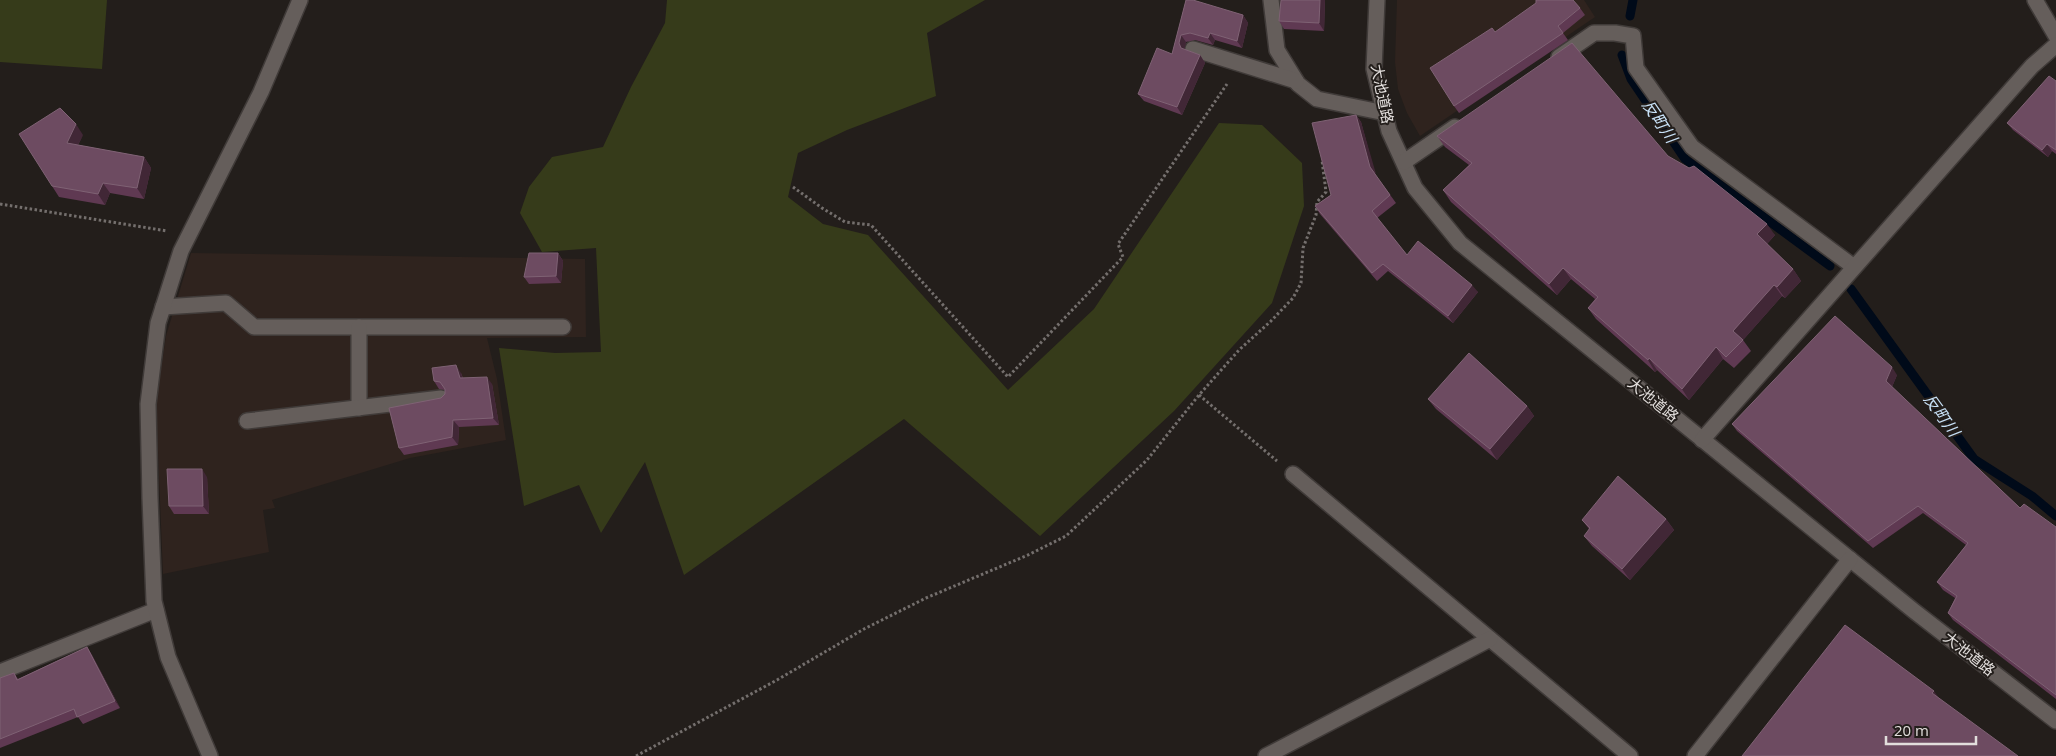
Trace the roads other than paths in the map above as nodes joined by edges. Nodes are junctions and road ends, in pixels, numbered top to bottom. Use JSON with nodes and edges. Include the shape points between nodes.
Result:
{"nodes":[{"id":1,"x":300,"y":0,"type":"edge"},
{"id":2,"x":1270,"y":0,"type":"edge"},
{"id":3,"x":1377,"y":0,"type":"edge"},
{"id":4,"x":2035,"y":0,"type":"edge"},
{"id":5,"x":2056,"y":36,"type":"edge"},
{"id":6,"x":2056,"y":46,"type":"edge"},
{"id":7,"x":1193,"y":49,"type":"edge"},
{"id":8,"x":1544,"y":67,"type":"edge"},
{"id":9,"x":1296,"y":81,"type":"junction"},
{"id":10,"x":1385,"y":113,"type":"junction"},
{"id":11,"x":1470,"y":118,"type":"edge"},
{"id":12,"x":1404,"y":162,"type":"junction"},
{"id":13,"x":1854,"y":267,"type":"junction"},
{"id":14,"x":163,"y":307,"type":"junction"},
{"id":15,"x":359,"y":327,"type":"junction"},
{"id":16,"x":563,"y":327,"type":"dead end"},
{"id":17,"x":440,"y":398,"type":"edge"},
{"id":18,"x":359,"y":408,"type":"junction"},
{"id":19,"x":246,"y":421,"type":"dead end"},
{"id":20,"x":1702,"y":440,"type":"junction"},
{"id":21,"x":1292,"y":474,"type":"road end"},
{"id":22,"x":1850,"y":559,"type":"junction"},
{"id":23,"x":156,"y":610,"type":"junction"},
{"id":24,"x":1490,"y":639,"type":"junction"},
{"id":25,"x":0,"y":672,"type":"edge"},
{"id":26,"x":2056,"y":722,"type":"edge"},
{"id":27,"x":210,"y":756,"type":"edge"},
{"id":28,"x":1266,"y":756,"type":"edge"},
{"id":29,"x":1630,"y":756,"type":"edge"},
{"id":30,"x":1695,"y":756,"type":"edge"}],
"edges":[{"from":1,"to":14,"type":"street","via":[[261,92],[181,251]]},
{"from":2,"to":9,"type":"street","via":[[1278,50]]},
{"from":3,"to":10,"type":"street","name":"大池道路","via":[[1374,69]]},
{"from":4,"to":5,"type":"street"},
{"from":6,"to":13,"type":"street","via":[[2032,66]]},
{"from":7,"to":9,"type":"street"},
{"from":8,"to":13,"type":"street","via":[[1594,33],[1633,36],[1636,68],[1692,148]]},
{"from":9,"to":10,"type":"street","via":[[1317,99]]},
{"from":10,"to":12,"type":"street","name":"大池道路"},
{"from":11,"to":12,"type":"street"},
{"from":12,"to":20,"type":"street","name":"大池道路","via":[[1415,188],[1460,243]]},
{"from":13,"to":20,"type":"street"},
{"from":14,"to":15,"type":"street","via":[[226,303],[254,326]]},
{"from":14,"to":23,"type":"street","via":[[148,404]]},
{"from":15,"to":16,"type":"street"},
{"from":15,"to":18,"type":"street"},
{"from":17,"to":18,"type":"street"},
{"from":18,"to":19,"type":"street"},
{"from":20,"to":22,"type":"street","name":"大池道路"},
{"from":21,"to":24,"type":"street"},
{"from":22,"to":26,"type":"street","name":"大池道路"},
{"from":22,"to":30,"type":"street"},
{"from":23,"to":25,"type":"street"},
{"from":23,"to":27,"type":"street","via":[[168,657]]},
{"from":24,"to":28,"type":"street"},
{"from":24,"to":29,"type":"street"}]}
